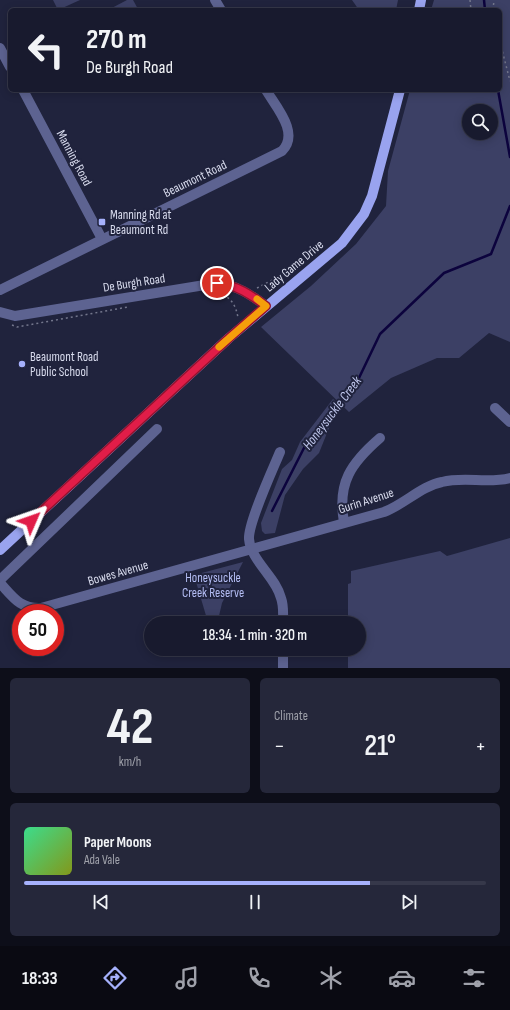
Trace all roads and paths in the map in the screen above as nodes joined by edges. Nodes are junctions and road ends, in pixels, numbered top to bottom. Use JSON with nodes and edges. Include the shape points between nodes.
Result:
{"nodes":[{"id":1,"x":0,"y":48,"type":"edge"},
{"id":2,"x":502,"y":50,"type":"edge"},
{"id":3,"x":8,"y":62,"type":"edge"},
{"id":4,"x":510,"y":82,"type":"edge"},
{"id":5,"x":23,"y":92,"type":"edge"},
{"id":6,"x":267,"y":92,"type":"edge"},
{"id":7,"x":399,"y":92,"type":"edge"},
{"id":8,"x":102,"y":239,"type":"junction"},
{"id":9,"x":304,"y":263,"type":"dead end"},
{"id":10,"x":0,"y":290,"type":"edge"},
{"id":11,"x":210,"y":294,"type":"dead end"},
{"id":12,"x":256,"y":298,"type":"junction"},
{"id":13,"x":134,"y":306,"type":"dead end"},
{"id":14,"x":266,"y":306,"type":"junction"},
{"id":15,"x":0,"y":312,"type":"edge"},
{"id":16,"x":238,"y":321,"type":"dead end"},
{"id":17,"x":11,"y":324,"type":"dead end"},
{"id":18,"x":495,"y":408,"type":"dead end"},
{"id":19,"x":510,"y":422,"type":"edge"},
{"id":20,"x":157,"y":429,"type":"dead end"},
{"id":21,"x":380,"y":438,"type":"dead end"},
{"id":22,"x":280,"y":452,"type":"dead end"},
{"id":23,"x":510,"y":478,"type":"edge"},
{"id":24,"x":344,"y":522,"type":"junction"},
{"id":25,"x":251,"y":549,"type":"junction"},
{"id":26,"x":0,"y":550,"type":"edge"},
{"id":27,"x":0,"y":580,"type":"edge"},
{"id":28,"x":0,"y":583,"type":"edge"},
{"id":29,"x":283,"y":616,"type":"edge"},
{"id":30,"x":283,"y":656,"type":"edge"},
{"id":31,"x":283,"y":668,"type":"edge"}],
"edges":[{"from":1,"to":3,"type":"street"},
{"from":2,"to":4,"type":"path"},
{"from":5,"to":8,"type":"street","name":"Manning Road"},
{"from":6,"to":8,"type":"street","name":"Beaumont Road","via":[[290,130],[287,146]]},
{"from":7,"to":14,"type":"main road","name":"Lady Game Drive","via":[[372,196],[364,214],[342,243]]},
{"from":8,"to":10,"type":"street","name":"Beaumont Road"},
{"from":9,"to":12,"type":"path","via":[[257,288]]},
{"from":11,"to":16,"type":"path","via":[[218,293],[234,302]]},
{"from":12,"to":14,"type":"street","name":"De Burgh Road"},
{"from":12,"to":15,"type":"street","name":"De Burgh Road","via":[[236,287],[217,283],[15,316]]},
{"from":13,"to":17,"type":"path","via":[[17,327]]},
{"from":14,"to":26,"type":"main road","name":"Lady Game Drive"},
{"from":18,"to":19,"type":"street"},
{"from":20,"to":27,"type":"street"},
{"from":21,"to":24,"type":"street","via":[[352,467],[346,479],[341,507]]},
{"from":22,"to":25,"type":"street","via":[[250,530]]},
{"from":23,"to":24,"type":"street","name":"Gurin Avenue","via":[[494,481],[440,482],[421,490],[396,508]]},
{"from":24,"to":25,"type":"street","name":"Gurin Avenue"},
{"from":25,"to":28,"type":"street","name":"Bowes Avenue","via":[[41,608],[21,605]]},
{"from":25,"to":29,"type":"street","via":[[279,592]]},
{"from":30,"to":31,"type":"street"}]}
